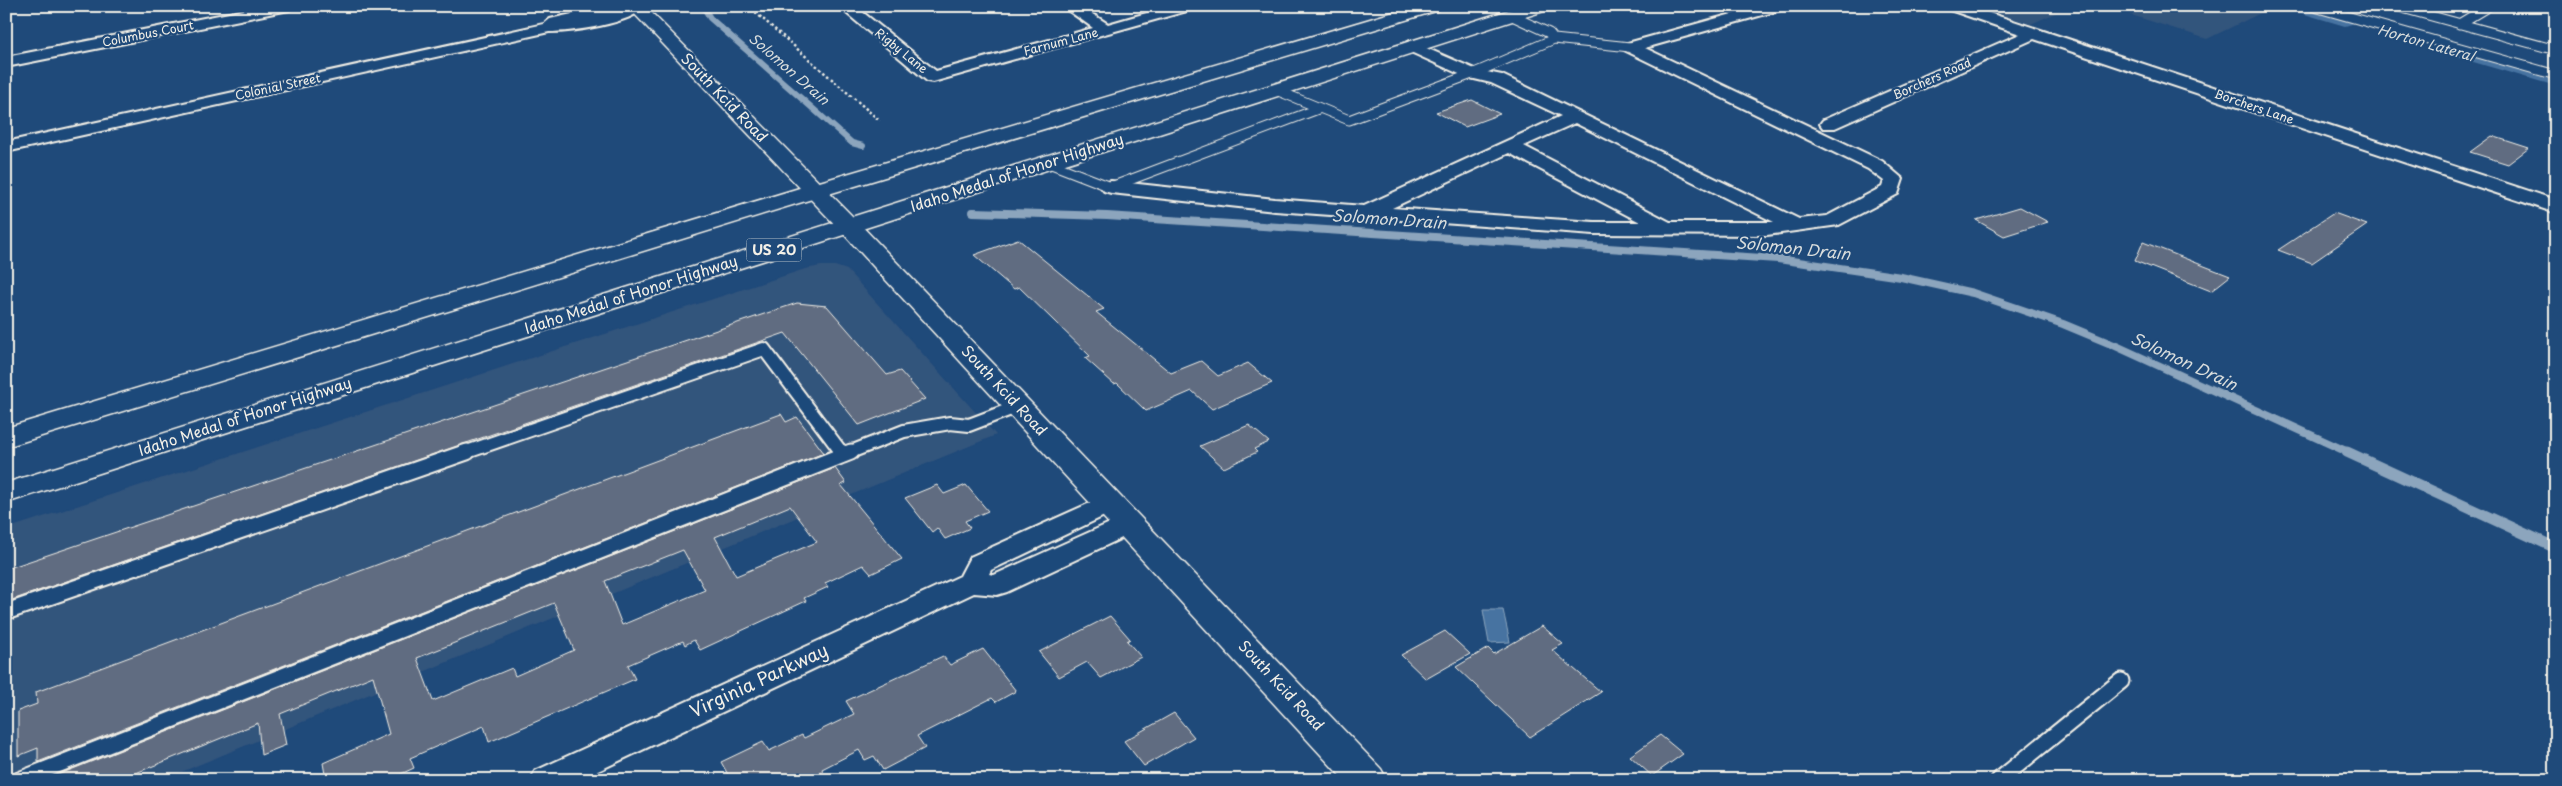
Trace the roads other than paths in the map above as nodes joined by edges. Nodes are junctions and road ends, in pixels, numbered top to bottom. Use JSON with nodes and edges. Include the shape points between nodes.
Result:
{"nodes":[{"id":1,"x":289,"y":6,"type":"edge"},
{"id":2,"x":845,"y":6,"type":"edge"},
{"id":3,"x":1069,"y":6,"type":"edge"},
{"id":4,"x":1189,"y":6,"type":"edge"},
{"id":5,"x":1433,"y":6,"type":"edge"},
{"id":6,"x":1541,"y":6,"type":"edge"},
{"id":7,"x":1779,"y":6,"type":"edge"},
{"id":8,"x":1952,"y":6,"type":"edge"},
{"id":9,"x":2311,"y":6,"type":"edge"},
{"id":10,"x":2395,"y":6,"type":"edge"},
{"id":11,"x":2489,"y":6,"type":"edge"},
{"id":12,"x":637,"y":7,"type":"edge"},
{"id":13,"x":1510,"y":15,"type":"junction"},
{"id":14,"x":2459,"y":24,"type":"junction"},
{"id":15,"x":1106,"y":29,"type":"junction"},
{"id":16,"x":2034,"y":34,"type":"junction"},
{"id":17,"x":1554,"y":39,"type":"junction"},
{"id":18,"x":1410,"y":46,"type":"junction"},
{"id":19,"x":1630,"y":47,"type":"junction"},
{"id":20,"x":2556,"y":50,"type":"edge"},
{"id":21,"x":6,"y":62,"type":"edge"},
{"id":22,"x":1472,"y":74,"type":"junction"},
{"id":23,"x":2556,"y":76,"type":"edge"},
{"id":24,"x":933,"y":77,"type":"joint"},
{"id":25,"x":1276,"y":90,"type":"junction"},
{"id":26,"x":1318,"y":110,"type":"junction"},
{"id":27,"x":1575,"y":116,"type":"junction"},
{"id":28,"x":1829,"y":124,"type":"dead end"},
{"id":29,"x":1509,"y":146,"type":"junction"},
{"id":30,"x":6,"y":147,"type":"edge"},
{"id":31,"x":1049,"y":163,"type":"junction"},
{"id":32,"x":1111,"y":187,"type":"junction"},
{"id":33,"x":814,"y":191,"type":"junction"},
{"id":34,"x":2556,"y":207,"type":"edge"},
{"id":35,"x":1366,"y":212,"type":"junction"},
{"id":36,"x":849,"y":226,"type":"junction"},
{"id":37,"x":1798,"y":226,"type":"junction"},
{"id":38,"x":1667,"y":229,"type":"junction"},
{"id":39,"x":1019,"y":406,"type":"junction"},
{"id":40,"x":6,"y":438,"type":"edge"},
{"id":41,"x":843,"y":455,"type":"junction"},
{"id":42,"x":6,"y":493,"type":"edge"},
{"id":43,"x":1120,"y":513,"type":"junction"},
{"id":44,"x":6,"y":612,"type":"edge"},
{"id":45,"x":2121,"y":681,"type":"dead end"},
{"id":46,"x":20,"y":780,"type":"edge"},
{"id":47,"x":546,"y":780,"type":"edge"},
{"id":48,"x":1368,"y":780,"type":"edge"},
{"id":49,"x":1999,"y":780,"type":"edge"}],
"edges":[{"from":1,"to":21,"type":"street","name":"Columbus Court"},
{"from":2,"to":24,"type":"street","name":"Rigby Lane"},
{"from":3,"to":15,"type":"street"},
{"from":4,"to":15,"type":"street","name":"Farnum Lane"},
{"from":5,"to":33,"type":"main road"},
{"from":6,"to":13,"type":"main road","name":"Idaho Medal of Honor Highway","number":"US 20"},
{"from":7,"to":19,"type":"street"},
{"from":8,"to":16,"type":"street","name":"Borchers Lane"},
{"from":9,"to":23,"type":"lane"},
{"from":10,"to":14,"type":"lane"},
{"from":11,"to":14,"type":"lane"},
{"from":12,"to":30,"type":"street","name":"Colonial Street","via":[[555,22],[549,28]]},
{"from":12,"to":33,"type":"main road","name":"South Kcid Road"},
{"from":13,"to":17,"type":"lane","via":[[1549,33]]},
{"from":13,"to":18,"type":"main road","name":"Idaho Medal of Honor Highway","number":"US 20"},
{"from":14,"to":20,"type":"lane"},
{"from":15,"to":24,"type":"street","name":"Farnum Lane"},
{"from":16,"to":28,"type":"street","name":"Borchers Road"},
{"from":16,"to":34,"type":"street","name":"Borchers Lane"},
{"from":17,"to":19,"type":"lane"},
{"from":17,"to":22,"type":"lane"},
{"from":18,"to":22,"type":"street"},
{"from":18,"to":25,"type":"main road","name":"Idaho Medal of Honor Highway","number":"US 20"},
{"from":19,"to":37,"type":"street","via":[[1875,166],[1894,179],[1891,190],[1832,221]]},
{"from":22,"to":26,"type":"lane","via":[[1349,120]]},
{"from":22,"to":27,"type":"street","via":[[1496,79]]},
{"from":25,"to":26,"type":"lane"},
{"from":25,"to":31,"type":"main road","name":"Idaho Medal of Honor Highway","number":"US 20"},
{"from":26,"to":32,"type":"lane"},
{"from":27,"to":29,"type":"street"},
{"from":27,"to":37,"type":"street"},
{"from":29,"to":35,"type":"street"},
{"from":29,"to":38,"type":"street"},
{"from":31,"to":32,"type":"lane"},
{"from":31,"to":36,"type":"main road","name":"Idaho Medal of Honor Highway","number":"US 20"},
{"from":32,"to":35,"type":"street"},
{"from":33,"to":36,"type":"main road","name":"South Kcid Road"},
{"from":33,"to":40,"type":"main road"},
{"from":35,"to":38,"type":"street","via":[[1594,228]]},
{"from":36,"to":39,"type":"main road","name":"South Kcid Road"},
{"from":36,"to":42,"type":"main road","name":"Idaho Medal of Honor Highway","number":"US 20"},
{"from":37,"to":38,"type":"street"},
{"from":39,"to":41,"type":"lane","via":[[969,425],[950,423],[904,431]]},
{"from":39,"to":43,"type":"main road","name":"South Kcid Road"},
{"from":41,"to":44,"type":"lane","via":[[764,349]]},
{"from":41,"to":46,"type":"lane"},
{"from":43,"to":47,"type":"street","name":"Virginia Parkway","via":[[997,585],[971,582]]},
{"from":43,"to":48,"type":"main road","name":"South Kcid Road"},
{"from":45,"to":49,"type":"lane"}]}
